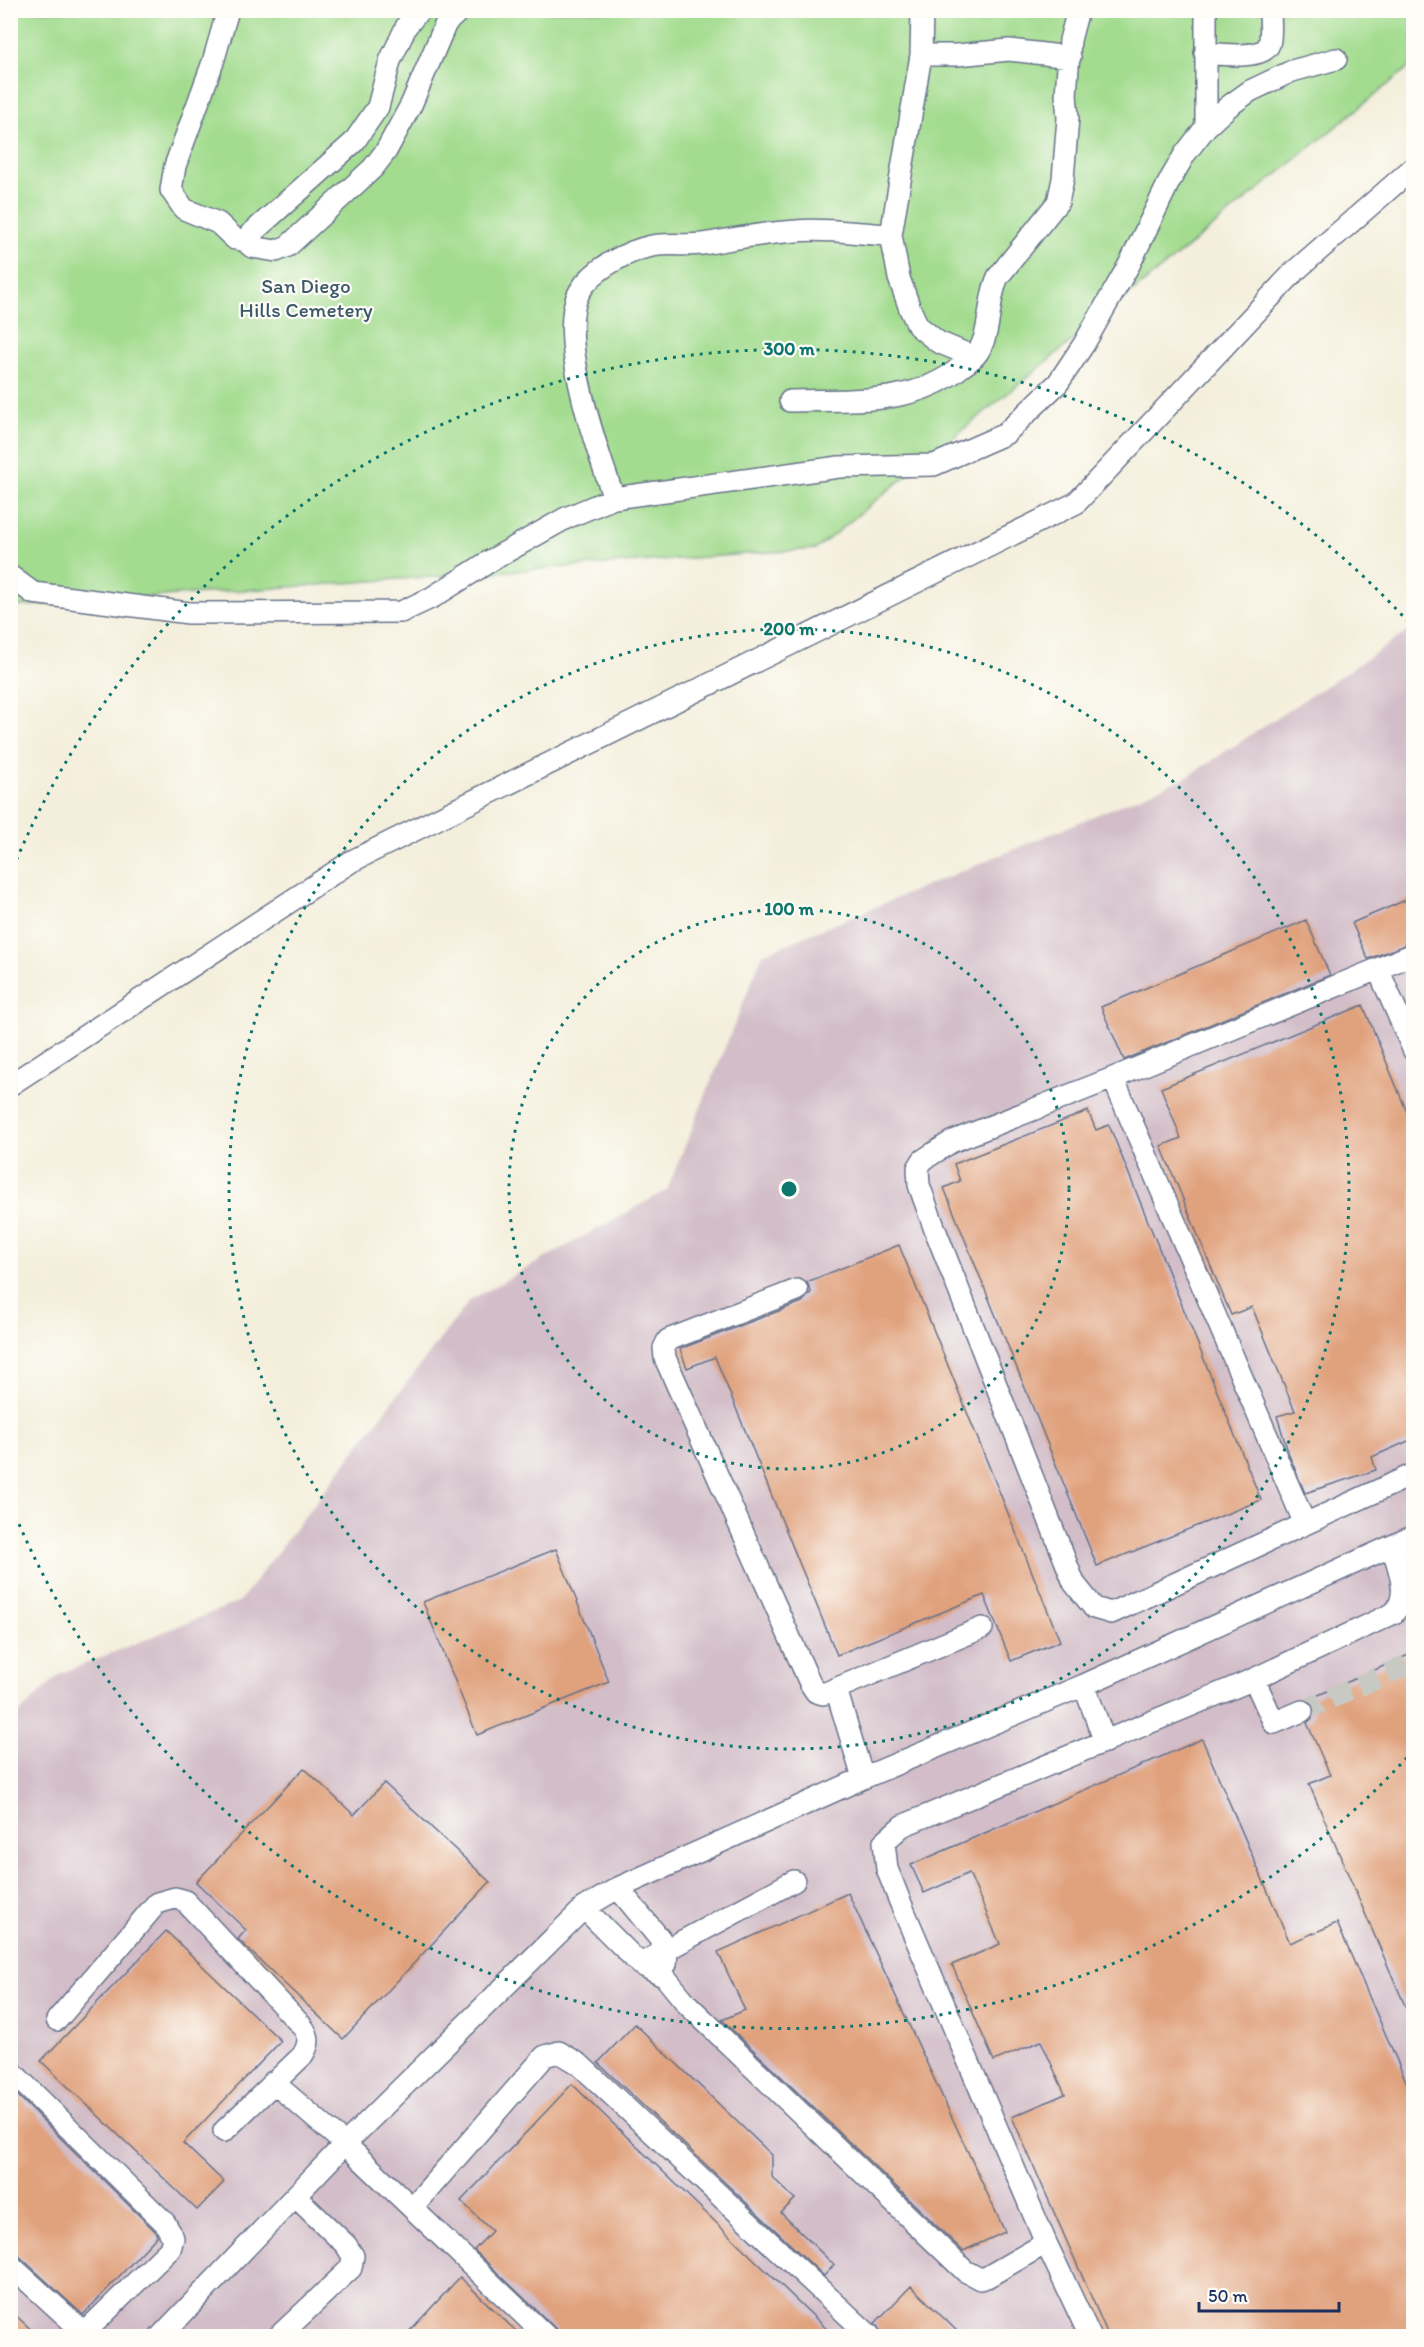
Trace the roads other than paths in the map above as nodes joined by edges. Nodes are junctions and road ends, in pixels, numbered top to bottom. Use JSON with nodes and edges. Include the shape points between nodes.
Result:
{"nodes":[{"id":1,"x":228,"y":10,"type":"edge"},
{"id":2,"x":421,"y":10,"type":"edge"},
{"id":3,"x":922,"y":10,"type":"edge"},
{"id":4,"x":1078,"y":10,"type":"edge"},
{"id":5,"x":1206,"y":10,"type":"edge"},
{"id":6,"x":1270,"y":10,"type":"edge"},
{"id":7,"x":453,"y":17,"type":"edge"},
{"id":8,"x":1205,"y":53,"type":"junction"},
{"id":9,"x":921,"y":55,"type":"junction"},
{"id":10,"x":1070,"y":57,"type":"junction"},
{"id":11,"x":1336,"y":58,"type":"dead end"},
{"id":12,"x":1206,"y":127,"type":"junction"},
{"id":13,"x":1413,"y":167,"type":"edge"},
{"id":14,"x":891,"y":235,"type":"junction"},
{"id":15,"x":244,"y":240,"type":"junction"},
{"id":16,"x":974,"y":357,"type":"junction"},
{"id":17,"x":790,"y":401,"type":"dead end"},
{"id":18,"x":614,"y":498,"type":"junction"},
{"id":19,"x":10,"y":576,"type":"edge"},
{"id":20,"x":10,"y":591,"type":"edge"},
{"id":21,"x":33,"y":593,"type":"junction"},
{"id":22,"x":1413,"y":954,"type":"edge"},
{"id":23,"x":1378,"y":969,"type":"junction"},
{"id":24,"x":1413,"y":1051,"type":"edge"},
{"id":25,"x":1113,"y":1078,"type":"junction"},
{"id":26,"x":10,"y":1085,"type":"edge"},
{"id":27,"x":797,"y":1290,"type":"dead end"},
{"id":28,"x":1413,"y":1474,"type":"edge"},
{"id":29,"x":1305,"y":1524,"type":"junction"},
{"id":30,"x":1413,"y":1536,"type":"edge"},
{"id":31,"x":1392,"y":1546,"type":"junction"},
{"id":32,"x":982,"y":1628,"type":"dead end"},
{"id":33,"x":1254,"y":1679,"type":"junction"},
{"id":34,"x":1083,"y":1685,"type":"junction"},
{"id":35,"x":836,"y":1689,"type":"junction"},
{"id":36,"x":1302,"y":1711,"type":"tunnel mouth"},
{"id":37,"x":1104,"y":1742,"type":"junction"},
{"id":38,"x":863,"y":1778,"type":"junction"},
{"id":39,"x":794,"y":1881,"type":"dead end"},
{"id":40,"x":618,"y":1888,"type":"junction"},
{"id":41,"x":584,"y":1908,"type":"junction"},
{"id":42,"x":667,"y":1951,"type":"junction"},
{"id":43,"x":640,"y":1964,"type":"junction"},
{"id":44,"x":665,"y":1977,"type":"junction"},
{"id":45,"x":57,"y":2020,"type":"dead end"},
{"id":46,"x":10,"y":2070,"type":"edge"},
{"id":47,"x":273,"y":2082,"type":"junction"},
{"id":48,"x":224,"y":2131,"type":"dead end"},
{"id":49,"x":345,"y":2144,"type":"junction"},
{"id":50,"x":294,"y":2196,"type":"junction"},
{"id":51,"x":411,"y":2208,"type":"junction"},
{"id":52,"x":1046,"y":2243,"type":"junction"},
{"id":53,"x":10,"y":2265,"type":"edge"},
{"id":54,"x":84,"y":2335,"type":"edge"},
{"id":55,"x":161,"y":2337,"type":"edge"},
{"id":56,"x":279,"y":2337,"type":"edge"},
{"id":57,"x":546,"y":2337,"type":"edge"},
{"id":58,"x":870,"y":2337,"type":"edge"},
{"id":59,"x":1090,"y":2337,"type":"edge"}],
"edges":[{"from":1,"to":15,"type":"street","via":[[175,166],[171,190],[184,209],[218,223],[235,239]]},
{"from":2,"to":7,"type":"street"},
{"from":2,"to":15,"type":"street","via":[[407,25],[390,61],[378,106],[354,142]]},
{"from":3,"to":9,"type":"street"},
{"from":4,"to":10,"type":"street"},
{"from":5,"to":8,"type":"street"},
{"from":6,"to":8,"type":"street","via":[[1269,45],[1264,51]]},
{"from":7,"to":15,"type":"street","via":[[411,105],[373,168],[288,246],[276,251],[252,247]]},
{"from":8,"to":12,"type":"street"},
{"from":9,"to":10,"type":"street","via":[[957,56],[1009,50]]},
{"from":9,"to":14,"type":"street"},
{"from":10,"to":16,"type":"street","via":[[1064,169],[1058,202],[998,277]]},
{"from":11,"to":12,"type":"street","via":[[1292,71],[1250,91]]},
{"from":12,"to":18,"type":"street","via":[[1170,180],[1130,263],[1084,344],[1058,383],[1005,434],[934,465],[839,467]]},
{"from":13,"to":26,"type":"street","via":[[1295,271],[1076,503],[352,861]]},
{"from":14,"to":16,"type":"street","via":[[899,278],[918,326],[938,342]]},
{"from":14,"to":18,"type":"street","via":[[798,230],[698,245],[652,246],[622,257],[595,275],[580,292],[573,316],[575,361],[594,442]]},
{"from":16,"to":17,"type":"street","via":[[948,379],[898,397]]},
{"from":18,"to":21,"type":"street","via":[[566,518],[401,612],[189,613]]},
{"from":19,"to":21,"type":"street"},
{"from":20,"to":21,"type":"street"},
{"from":22,"to":23,"type":"street"},
{"from":23,"to":24,"type":"street"},
{"from":23,"to":25,"type":"street"},
{"from":25,"to":29,"type":"street"},
{"from":25,"to":29,"type":"street","via":[[951,1142],[923,1160],[918,1168],[919,1185],[934,1227],[1074,1583],[1094,1608],[1110,1613]]},
{"from":27,"to":35,"type":"street","via":[[668,1340],[664,1348],[665,1358],[810,1683],[822,1695]]},
{"from":28,"to":29,"type":"street"},
{"from":30,"to":31,"type":"street"},
{"from":31,"to":33,"type":"street","via":[[1403,1591],[1400,1607],[1394,1613]]},
{"from":31,"to":34,"type":"street"},
{"from":32,"to":35,"type":"street"},
{"from":33,"to":36,"type":"street","via":[[1274,1723]]},
{"from":33,"to":37,"type":"street"},
{"from":34,"to":37,"type":"street"},
{"from":34,"to":38,"type":"street"},
{"from":35,"to":38,"type":"street"},
{"from":37,"to":52,"type":"street","via":[[902,1826],[884,1842],[887,1869],[901,1904]]},
{"from":38,"to":40,"type":"street"},
{"from":39,"to":42,"type":"street"},
{"from":40,"to":41,"type":"street"},
{"from":40,"to":42,"type":"street"},
{"from":41,"to":43,"type":"street"},
{"from":41,"to":49,"type":"street"},
{"from":42,"to":43,"type":"street"},
{"from":42,"to":44,"type":"street"},
{"from":43,"to":44,"type":"street"},
{"from":44,"to":52,"type":"street","via":[[688,2005],[965,2271],[980,2279],[987,2277]]},
{"from":45,"to":47,"type":"street","via":[[157,1903],[180,1899],[189,1904],[306,2032],[308,2047]]},
{"from":46,"to":54,"type":"street","via":[[165,2223],[173,2240],[170,2249]]},
{"from":47,"to":48,"type":"street"},
{"from":47,"to":49,"type":"street"},
{"from":49,"to":50,"type":"street"},
{"from":49,"to":51,"type":"street"},
{"from":50,"to":55,"type":"street"},
{"from":50,"to":56,"type":"street","via":[[353,2256],[351,2268]]},
{"from":51,"to":57,"type":"street"},
{"from":51,"to":58,"type":"street","via":[[545,2056],[559,2052],[579,2064]]},
{"from":52,"to":59,"type":"street"},
{"from":53,"to":54,"type":"street"}]}
